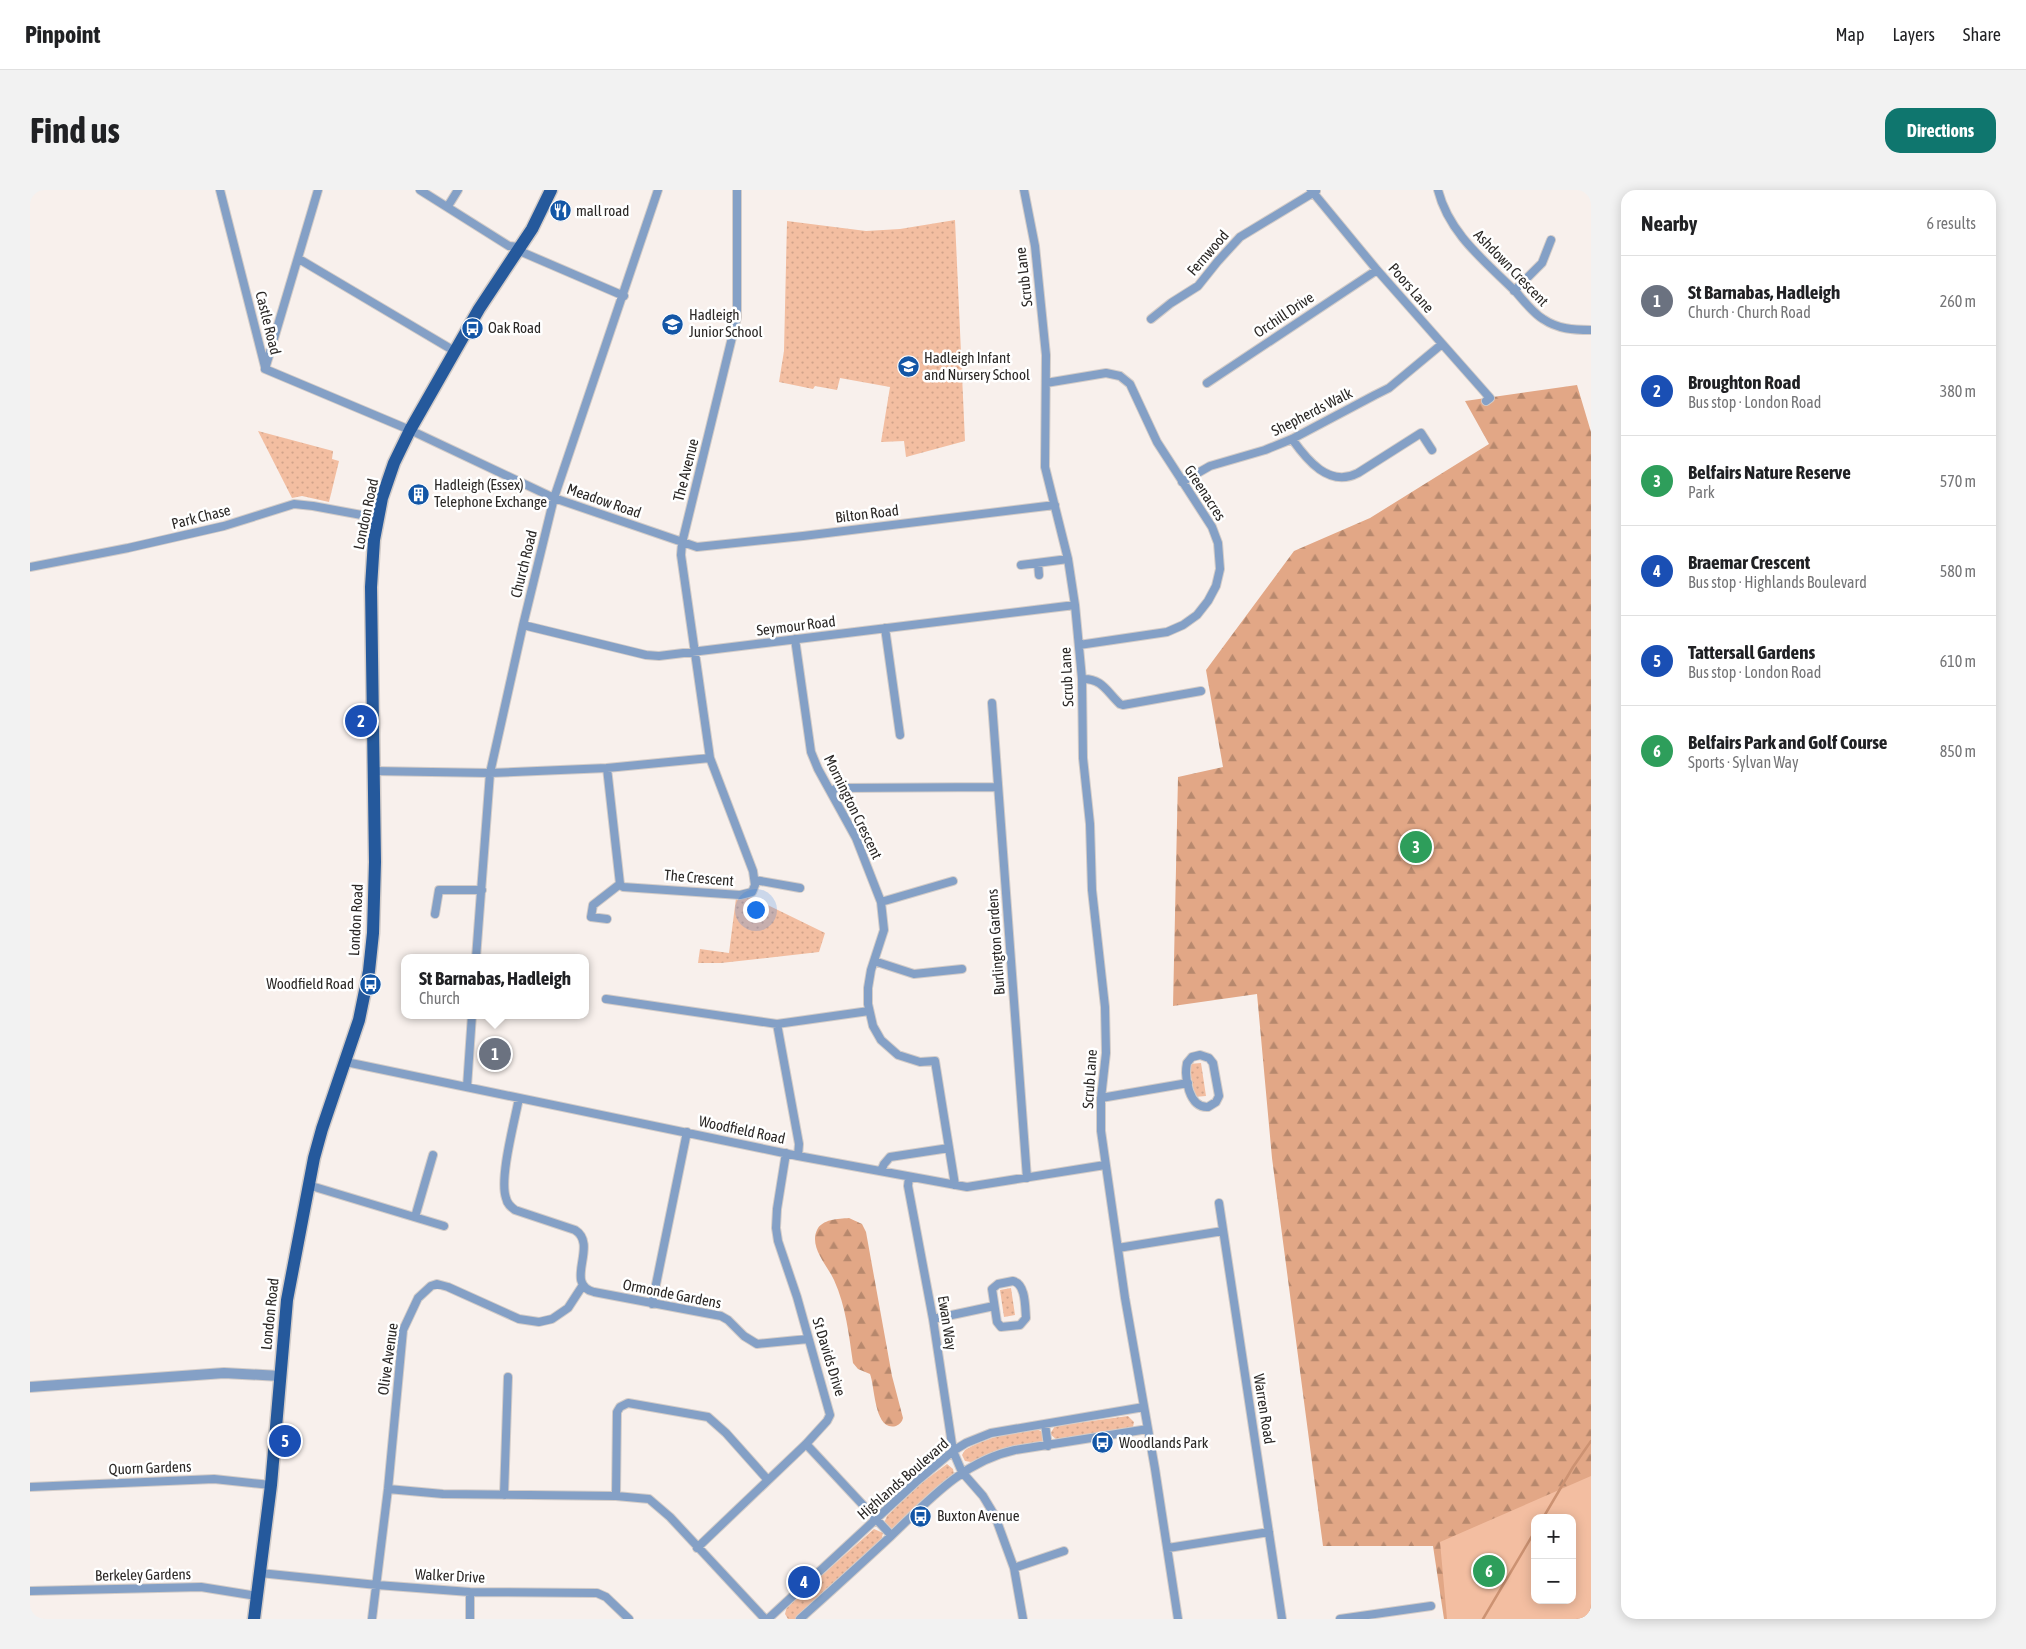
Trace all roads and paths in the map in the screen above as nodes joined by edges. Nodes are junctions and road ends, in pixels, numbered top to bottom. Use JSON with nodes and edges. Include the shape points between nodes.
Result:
{"nodes":[{"id":1,"x":220,"y":190,"type":"edge"},
{"id":2,"x":318,"y":190,"type":"edge"},
{"id":3,"x":420,"y":190,"type":"edge"},
{"id":4,"x":458,"y":190,"type":"edge"},
{"id":5,"x":542,"y":190,"type":"edge"},
{"id":6,"x":551,"y":190,"type":"edge"},
{"id":7,"x":658,"y":190,"type":"edge"},
{"id":8,"x":737,"y":190,"type":"edge"},
{"id":9,"x":1024,"y":190,"type":"edge"},
{"id":10,"x":1438,"y":190,"type":"edge"},
{"id":11,"x":1314,"y":191,"type":"edge"},
{"id":12,"x":448,"y":206,"type":"junction"},
{"id":13,"x":1551,"y":240,"type":"dead end"},
{"id":14,"x":518,"y":249,"type":"junction"},
{"id":15,"x":299,"y":259,"type":"junction"},
{"id":16,"x":1377,"y":270,"type":"junction"},
{"id":17,"x":1514,"y":291,"type":"junction"},
{"id":18,"x":624,"y":296,"type":"junction"},
{"id":19,"x":1151,"y":319,"type":"dead end"},
{"id":20,"x":1591,"y":330,"type":"edge"},
{"id":21,"x":1442,"y":344,"type":"junction"},
{"id":22,"x":456,"y":352,"type":"junction"},
{"id":23,"x":265,"y":369,"type":"junction"},
{"id":24,"x":1046,"y":383,"type":"junction"},
{"id":25,"x":1206,"y":383,"type":"dead end"},
{"id":26,"x":1486,"y":401,"type":"dead end"},
{"id":27,"x":410,"y":430,"type":"junction"},
{"id":28,"x":1292,"y":438,"type":"junction"},
{"id":29,"x":1432,"y":450,"type":"dead end"},
{"id":30,"x":1182,"y":482,"type":"junction"},
{"id":31,"x":554,"y":498,"type":"junction"},
{"id":32,"x":1055,"y":504,"type":"junction"},
{"id":33,"x":378,"y":518,"type":"junction"},
{"id":34,"x":682,"y":543,"type":"junction"},
{"id":35,"x":1068,"y":559,"type":"junction"},
{"id":36,"x":1038,"y":563,"type":"junction"},
{"id":37,"x":1021,"y":564,"type":"dead end"},
{"id":38,"x":30,"y":567,"type":"edge"},
{"id":39,"x":1039,"y":575,"type":"dead end"},
{"id":40,"x":1075,"y":605,"type":"junction"},
{"id":41,"x":523,"y":625,"type":"junction"},
{"id":42,"x":885,"y":628,"type":"junction"},
{"id":43,"x":796,"y":639,"type":"junction"},
{"id":44,"x":1079,"y":645,"type":"junction"},
{"id":45,"x":695,"y":652,"type":"junction"},
{"id":46,"x":1082,"y":679,"type":"junction"},
{"id":47,"x":1201,"y":691,"type":"dead end"},
{"id":48,"x":992,"y":703,"type":"dead end"},
{"id":49,"x":900,"y":736,"type":"dead end"},
{"id":50,"x":710,"y":758,"type":"junction"},
{"id":51,"x":607,"y":768,"type":"junction"},
{"id":52,"x":373,"y":771,"type":"junction"},
{"id":53,"x":490,"y":774,"type":"junction"},
{"id":54,"x":998,"y":787,"type":"junction"},
{"id":55,"x":831,"y":791,"type":"junction"},
{"id":56,"x":755,"y":880,"type":"junction"},
{"id":57,"x":953,"y":881,"type":"dead end"},
{"id":58,"x":620,"y":884,"type":"junction"},
{"id":59,"x":800,"y":888,"type":"dead end"},
{"id":60,"x":482,"y":890,"type":"junction"},
{"id":61,"x":881,"y":902,"type":"junction"},
{"id":62,"x":435,"y":914,"type":"dead end"},
{"id":63,"x":607,"y":919,"type":"dead end"},
{"id":64,"x":476,"y":954,"type":"edge"},
{"id":65,"x":874,"y":960,"type":"junction"},
{"id":66,"x":962,"y":969,"type":"dead end"},
{"id":67,"x":606,"y":999,"type":"dead end"},
{"id":68,"x":869,"y":1011,"type":"junction"},
{"id":69,"x":472,"y":1019,"type":"edge"},
{"id":70,"x":777,"y":1024,"type":"junction"},
{"id":71,"x":346,"y":1062,"type":"junction"},
{"id":72,"x":1188,"y":1083,"type":"junction"},
{"id":73,"x":467,"y":1088,"type":"junction"},
{"id":74,"x":520,"y":1098,"type":"junction"},
{"id":75,"x":1100,"y":1098,"type":"junction"},
{"id":76,"x":687,"y":1132,"type":"junction"},
{"id":77,"x":949,"y":1148,"type":"junction"},
{"id":78,"x":786,"y":1153,"type":"junction"},
{"id":79,"x":433,"y":1155,"type":"dead end"},
{"id":80,"x":798,"y":1156,"type":"junction"},
{"id":81,"x":1105,"y":1165,"type":"junction"},
{"id":82,"x":881,"y":1172,"type":"junction"},
{"id":83,"x":909,"y":1177,"type":"junction"},
{"id":84,"x":1027,"y":1178,"type":"junction"},
{"id":85,"x":308,"y":1185,"type":"junction"},
{"id":86,"x":955,"y":1185,"type":"junction"},
{"id":87,"x":1219,"y":1203,"type":"dead end"},
{"id":88,"x":415,"y":1217,"type":"junction"},
{"id":89,"x":444,"y":1226,"type":"dead end"},
{"id":90,"x":1223,"y":1231,"type":"junction"},
{"id":91,"x":1118,"y":1248,"type":"junction"},
{"id":92,"x":583,"y":1285,"type":"junction"},
{"id":93,"x":652,"y":1304,"type":"junction"},
{"id":94,"x":994,"y":1306,"type":"junction"},
{"id":95,"x":933,"y":1319,"type":"junction"},
{"id":96,"x":808,"y":1338,"type":"junction"},
{"id":97,"x":280,"y":1376,"type":"junction"},
{"id":98,"x":508,"y":1376,"type":"dead end"},
{"id":99,"x":30,"y":1387,"type":"edge"},
{"id":100,"x":1144,"y":1407,"type":"junction"},
{"id":101,"x":1045,"y":1424,"type":"junction"},
{"id":102,"x":1148,"y":1429,"type":"junction"},
{"id":103,"x":806,"y":1444,"type":"junction"},
{"id":104,"x":1048,"y":1446,"type":"junction"},
{"id":105,"x":953,"y":1451,"type":"junction"},
{"id":106,"x":962,"y":1472,"type":"junction"},
{"id":107,"x":767,"y":1479,"type":"junction"},
{"id":108,"x":271,"y":1485,"type":"junction"},
{"id":109,"x":30,"y":1487,"type":"edge"},
{"id":110,"x":388,"y":1489,"type":"junction"},
{"id":111,"x":504,"y":1495,"type":"junction"},
{"id":112,"x":616,"y":1496,"type":"junction"},
{"id":113,"x":877,"y":1520,"type":"junction"},
{"id":114,"x":1269,"y":1532,"type":"junction"},
{"id":115,"x":891,"y":1535,"type":"junction"},
{"id":116,"x":697,"y":1548,"type":"junction"},
{"id":117,"x":1168,"y":1548,"type":"junction"},
{"id":118,"x":1064,"y":1551,"type":"dead end"},
{"id":119,"x":1014,"y":1568,"type":"junction"},
{"id":120,"x":260,"y":1572,"type":"junction"},
{"id":121,"x":377,"y":1585,"type":"junction"},
{"id":122,"x":30,"y":1592,"type":"edge"},
{"id":123,"x":470,"y":1592,"type":"junction"},
{"id":124,"x":257,"y":1596,"type":"junction"},
{"id":125,"x":1431,"y":1606,"type":"dead end"},
{"id":126,"x":777,"y":1612,"type":"junction"},
{"id":127,"x":254,"y":1619,"type":"edge"},
{"id":128,"x":372,"y":1619,"type":"edge"},
{"id":129,"x":470,"y":1619,"type":"edge"},
{"id":130,"x":629,"y":1619,"type":"edge"},
{"id":131,"x":767,"y":1619,"type":"edge"},
{"id":132,"x":783,"y":1619,"type":"edge"},
{"id":133,"x":800,"y":1619,"type":"edge"},
{"id":134,"x":1023,"y":1619,"type":"edge"},
{"id":135,"x":1178,"y":1619,"type":"edge"},
{"id":136,"x":1282,"y":1619,"type":"edge"},
{"id":137,"x":1340,"y":1619,"type":"edge"}],
"edges":[{"from":1,"to":23,"type":"street","name":"Castle Road"},
{"from":2,"to":15,"type":"street"},
{"from":3,"to":12,"type":"street"},
{"from":4,"to":12,"type":"street"},
{"from":5,"to":14,"type":"main road","via":[[524,227]]},
{"from":6,"to":14,"type":"main road","name":"London Road"},
{"from":7,"to":18,"type":"street","name":"Church Road"},
{"from":8,"to":34,"type":"street","name":"The Avenue","via":[[737,317]]},
{"from":9,"to":24,"type":"street","name":"Scrub Lane","via":[[1035,246]]},
{"from":10,"to":17,"type":"street","name":"Ashdown Crescent","via":[[1447,216],[1473,252]]},
{"from":11,"to":16,"type":"street","name":"Poors Lane"},
{"from":11,"to":19,"type":"street","name":"Fernwood","via":[[1240,237],[1198,286]]},
{"from":12,"to":14,"type":"street"},
{"from":13,"to":17,"type":"street","via":[[1542,262]]},
{"from":14,"to":18,"type":"street"},
{"from":14,"to":22,"type":"main road","name":"London Road"},
{"from":15,"to":22,"type":"street"},
{"from":15,"to":23,"type":"street"},
{"from":16,"to":21,"type":"street","name":"Poors Lane"},
{"from":16,"to":25,"type":"street","name":"Orchill Drive"},
{"from":17,"to":20,"type":"street","name":"Ashdown Crescent","via":[[1541,318],[1558,327]]},
{"from":18,"to":31,"type":"street","name":"Church Road"},
{"from":21,"to":26,"type":"street","name":"Poors Lane","via":[[1490,398]]},
{"from":21,"to":28,"type":"street","name":"Shepherds Walk","via":[[1389,388]]},
{"from":22,"to":27,"type":"main road","name":"London Road"},
{"from":23,"to":27,"type":"street","name":"Castle Road"},
{"from":24,"to":30,"type":"street","name":"Greenacres","via":[[1106,373],[1124,378]]},
{"from":24,"to":32,"type":"street","name":"Scrub Lane","via":[[1045,467]]},
{"from":27,"to":31,"type":"street","name":"Meadow Road"},
{"from":27,"to":33,"type":"main road","name":"London Road","via":[[394,463]]},
{"from":28,"to":29,"type":"street","via":[[1315,466],[1339,478],[1358,473],[1421,433]]},
{"from":28,"to":30,"type":"street","name":"Shepherds Walk","via":[[1265,450],[1210,466]]},
{"from":30,"to":44,"type":"street","name":"Greenacres","via":[[1212,527],[1218,543],[1220,569],[1212,594],[1197,615],[1175,629]]},
{"from":31,"to":34,"type":"street","name":"Meadow Road"},
{"from":31,"to":41,"type":"street","name":"Church Road"},
{"from":32,"to":34,"type":"street","name":"Bilton Road","via":[[710,546]]},
{"from":32,"to":35,"type":"street","name":"Scrub Lane"},
{"from":33,"to":38,"type":"street","name":"Park Chase","via":[[294,504],[224,526]]},
{"from":33,"to":52,"type":"main road","name":"London Road","via":[[371,587]]},
{"from":34,"to":45,"type":"street","name":"The Avenue"},
{"from":35,"to":36,"type":"street"},
{"from":35,"to":40,"type":"street","name":"Scrub Lane"},
{"from":36,"to":37,"type":"street"},
{"from":36,"to":39,"type":"street"},
{"from":40,"to":42,"type":"street","name":"Seymour Road"},
{"from":40,"to":44,"type":"street","name":"Scrub Lane"},
{"from":41,"to":45,"type":"street","name":"Seymour Road","via":[[646,656]]},
{"from":41,"to":53,"type":"street","name":"Church Road"},
{"from":42,"to":43,"type":"street","name":"Seymour Road"},
{"from":42,"to":49,"type":"street"},
{"from":43,"to":45,"type":"street","name":"Seymour Road"},
{"from":43,"to":55,"type":"street","name":"Mornington Crescent","via":[[811,752]]},
{"from":44,"to":46,"type":"street","name":"Scrub Lane"},
{"from":45,"to":50,"type":"street","name":"The Avenue"},
{"from":46,"to":47,"type":"street","via":[[1096,680],[1123,704]]},
{"from":46,"to":75,"type":"street","name":"Scrub Lane","via":[[1083,758],[1092,890],[1105,1007],[1106,1053]]},
{"from":48,"to":54,"type":"street","name":"Burlington Gardens"},
{"from":50,"to":51,"type":"street"},
{"from":50,"to":56,"type":"street","name":"The Crescent"},
{"from":51,"to":53,"type":"street"},
{"from":51,"to":58,"type":"street"},
{"from":52,"to":53,"type":"street"},
{"from":52,"to":71,"type":"main road","name":"London Road","via":[[373,933],[363,1002]]},
{"from":53,"to":60,"type":"street","name":"Church Road"},
{"from":54,"to":55,"type":"street","via":[[837,788]]},
{"from":54,"to":84,"type":"street","name":"Burlington Gardens"},
{"from":55,"to":61,"type":"street","name":"Mornington Crescent","via":[[856,838]]},
{"from":56,"to":58,"type":"street","name":"The Crescent","via":[[752,892],[740,895]]},
{"from":56,"to":59,"type":"street"},
{"from":57,"to":61,"type":"street"},
{"from":58,"to":63,"type":"street","via":[[593,905],[591,917]]},
{"from":60,"to":62,"type":"street","via":[[439,890]]},
{"from":60,"to":64,"type":"street","name":"Church Road"},
{"from":61,"to":65,"type":"street","name":"Mornington Crescent","via":[[884,930]]},
{"from":65,"to":66,"type":"street","via":[[914,974]]},
{"from":65,"to":68,"type":"street","name":"Mornington Crescent","via":[[868,988]]},
{"from":67,"to":70,"type":"street"},
{"from":68,"to":70,"type":"street"},
{"from":68,"to":77,"type":"street","name":"Mornington Crescent","via":[[876,1033],[892,1051],[912,1060],[935,1061]]},
{"from":69,"to":73,"type":"street"},
{"from":70,"to":80,"type":"street","via":[[799,1144]]},
{"from":71,"to":73,"type":"street","name":"Woodfield Road"},
{"from":71,"to":85,"type":"main road","name":"London Road","via":[[322,1129]]},
{"from":72,"to":72,"type":"street","via":[[1186,1067],[1190,1060],[1200,1055],[1209,1058],[1214,1063],[1219,1096],[1216,1102],[1208,1107],[1198,1106],[1193,1101]]},
{"from":72,"to":75,"type":"street"},
{"from":73,"to":74,"type":"street","name":"Woodfield Road"},
{"from":74,"to":76,"type":"street","name":"Woodfield Road"},
{"from":74,"to":92,"type":"street","via":[[507,1158],[506,1198],[516,1210],[580,1234],[585,1242],[581,1273]]},
{"from":75,"to":81,"type":"street","name":"Scrub Lane"},
{"from":76,"to":78,"type":"street","name":"Woodfield Road"},
{"from":76,"to":93,"type":"street"},
{"from":77,"to":82,"type":"street","via":[[890,1157]]},
{"from":77,"to":86,"type":"street"},
{"from":78,"to":80,"type":"street","name":"Woodfield Road"},
{"from":78,"to":96,"type":"street","name":"St Davids Drive","via":[[776,1228]]},
{"from":79,"to":88,"type":"street"},
{"from":80,"to":82,"type":"street","name":"Woodfield Road"},
{"from":81,"to":84,"type":"street","name":"Woodfield Road"},
{"from":81,"to":91,"type":"street"},
{"from":82,"to":83,"type":"street","name":"Woodfield Road"},
{"from":83,"to":86,"type":"street","name":"Woodfield Road"},
{"from":83,"to":95,"type":"street","name":"Ewan Way"},
{"from":84,"to":86,"type":"street","name":"Woodfield Road","via":[[967,1188]]},
{"from":85,"to":88,"type":"street"},
{"from":85,"to":97,"type":"main road","name":"London Road","via":[[290,1277]]},
{"from":87,"to":90,"type":"street","name":"Warren Road"},
{"from":88,"to":89,"type":"street"},
{"from":90,"to":91,"type":"street"},
{"from":90,"to":114,"type":"street","name":"Warren Road"},
{"from":91,"to":100,"type":"street"},
{"from":92,"to":93,"type":"street","name":"Ormonde Gardens","via":[[590,1291]]},
{"from":92,"to":110,"type":"street","name":"Olive Avenue","via":[[568,1308],[558,1316],[540,1322],[519,1319],[442,1285],[431,1286],[418,1298],[403,1330]]},
{"from":93,"to":96,"type":"street","name":"Ormonde Gardens","via":[[721,1316],[758,1344]]},
{"from":94,"to":94,"type":"street","via":[[994,1286],[1018,1282],[1022,1287],[1025,1321],[1020,1326],[1001,1328],[996,1322]]},
{"from":94,"to":95,"type":"street"},
{"from":95,"to":105,"type":"street","name":"Ewan Way"},
{"from":96,"to":103,"type":"street","name":"St Davids Drive","via":[[831,1410],[830,1419]]},
{"from":97,"to":99,"type":"street","via":[[224,1374]]},
{"from":97,"to":108,"type":"main road","name":"London Road"},
{"from":98,"to":111,"type":"street"},
{"from":100,"to":101,"type":"street","name":"Highlands Boulevard"},
{"from":100,"to":102,"type":"street"},
{"from":101,"to":104,"type":"street"},
{"from":101,"to":105,"type":"street","name":"Highlands Boulevard","via":[[991,1433]]},
{"from":102,"to":104,"type":"street"},
{"from":102,"to":117,"type":"street"},
{"from":103,"to":107,"type":"street","name":"St Davids Drive"},
{"from":103,"to":113,"type":"street"},
{"from":104,"to":106,"type":"street","via":[[1001,1453]]},
{"from":105,"to":106,"type":"street","name":"Ewan Way"},
{"from":105,"to":113,"type":"street","name":"Highlands Boulevard"},
{"from":106,"to":115,"type":"street"},
{"from":106,"to":119,"type":"street","via":[[990,1506]]},
{"from":107,"to":112,"type":"street","via":[[726,1433],[708,1418],[628,1403],[617,1412]]},
{"from":107,"to":116,"type":"street","name":"St Davids Drive"},
{"from":108,"to":109,"type":"street","name":"Quorn Gardens","via":[[214,1479]]},
{"from":108,"to":120,"type":"main road","name":"London Road"},
{"from":110,"to":111,"type":"street"},
{"from":110,"to":121,"type":"street","name":"Olive Avenue"},
{"from":111,"to":112,"type":"street"},
{"from":112,"to":116,"type":"street","via":[[643,1497],[655,1503]]},
{"from":113,"to":115,"type":"street"},
{"from":113,"to":126,"type":"street","name":"Highlands Boulevard"},
{"from":114,"to":117,"type":"street"},
{"from":114,"to":136,"type":"street","name":"Warren Road"},
{"from":115,"to":133,"type":"street"},
{"from":116,"to":131,"type":"street"},
{"from":117,"to":135,"type":"street"},
{"from":118,"to":119,"type":"street"},
{"from":119,"to":134,"type":"street"},
{"from":120,"to":121,"type":"street","name":"Walker Drive"},
{"from":120,"to":124,"type":"main road","name":"London Road"},
{"from":121,"to":123,"type":"street","name":"Walker Drive"},
{"from":121,"to":128,"type":"street","name":"Olive Avenue"},
{"from":122,"to":124,"type":"street","name":"Berkeley Gardens","via":[[200,1587]]},
{"from":123,"to":129,"type":"street"},
{"from":123,"to":130,"type":"street","name":"Walker Drive","via":[[597,1593],[613,1602]]},
{"from":124,"to":127,"type":"main road","name":"London Road"},
{"from":125,"to":137,"type":"street"},
{"from":126,"to":131,"type":"street","name":"Highlands Boulevard"},
{"from":126,"to":132,"type":"street"}]}
